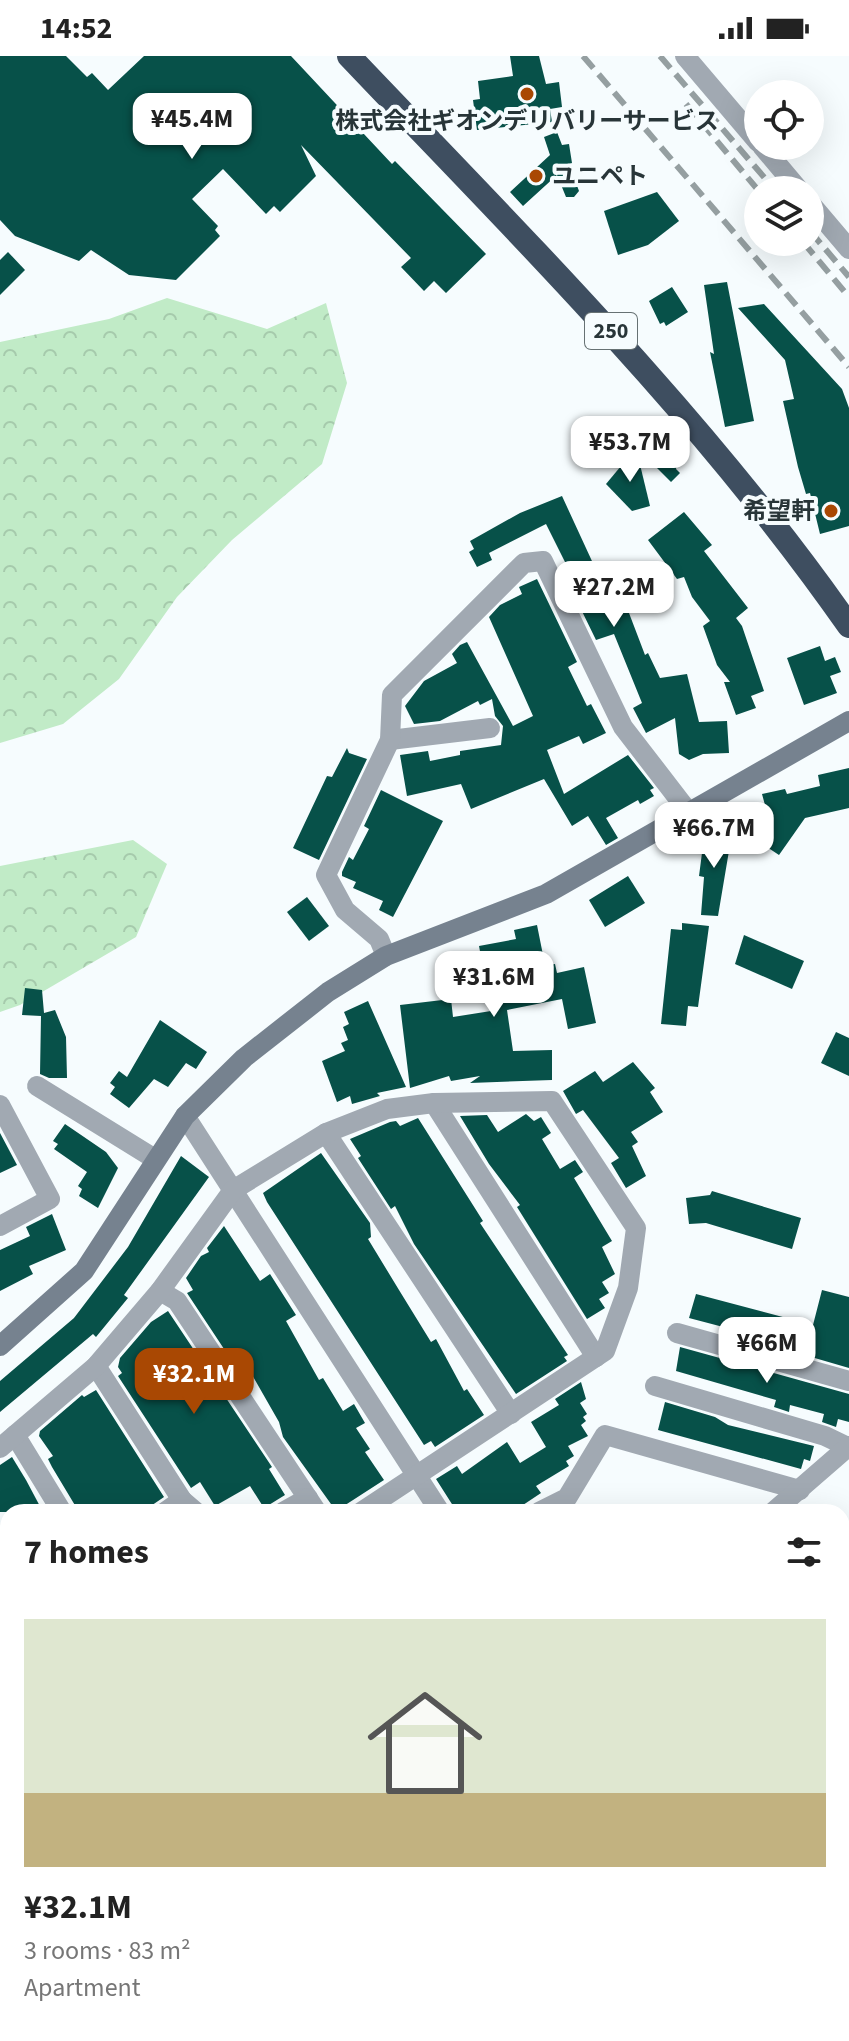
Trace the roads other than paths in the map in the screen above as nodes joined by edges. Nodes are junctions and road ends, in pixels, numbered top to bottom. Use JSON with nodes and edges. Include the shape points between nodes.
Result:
{"nodes":[{"id":1,"x":349,"y":56,"type":"edge"},
{"id":2,"x":685,"y":56,"type":"edge"},
{"id":3,"x":744,"y":125,"type":"edge"},
{"id":4,"x":774,"y":160,"type":"edge"},
{"id":5,"x":787,"y":176,"type":"edge"},
{"id":6,"x":824,"y":220,"type":"edge"},
{"id":7,"x":849,"y":249,"type":"edge"},
{"id":8,"x":849,"y":626,"type":"edge"},
{"id":9,"x":849,"y":721,"type":"edge"},
{"id":10,"x":490,"y":728,"type":"dead end"},
{"id":11,"x":390,"y":740,"type":"junction"},
{"id":12,"x":687,"y":810,"type":"junction"},
{"id":13,"x":386,"y":956,"type":"junction"},
{"id":14,"x":37,"y":1086,"type":"dead end"},
{"id":15,"x":434,"y":1103,"type":"junction"},
{"id":16,"x":0,"y":1105,"type":"edge"},
{"id":17,"x":185,"y":1116,"type":"junction"},
{"id":18,"x":326,"y":1133,"type":"junction"},
{"id":19,"x":155,"y":1159,"type":"junction"},
{"id":20,"x":233,"y":1190,"type":"junction"},
{"id":21,"x":0,"y":1226,"type":"edge"},
{"id":22,"x":160,"y":1291,"type":"junction"},
{"id":23,"x":677,"y":1333,"type":"dead end"},
{"id":24,"x":0,"y":1346,"type":"edge"},
{"id":25,"x":596,"y":1357,"type":"junction"},
{"id":26,"x":96,"y":1366,"type":"junction"},
{"id":27,"x":849,"y":1381,"type":"edge"},
{"id":28,"x":655,"y":1386,"type":"dead end"},
{"id":29,"x":511,"y":1414,"type":"junction"},
{"id":30,"x":8,"y":1441,"type":"edge"},
{"id":31,"x":849,"y":1447,"type":"edge"},
{"id":32,"x":417,"y":1477,"type":"junction"},
{"id":33,"x":800,"y":1490,"type":"junction"},
{"id":34,"x":56,"y":1504,"type":"edge"},
{"id":35,"x":179,"y":1504,"type":"edge"},
{"id":36,"x":312,"y":1504,"type":"edge"},
{"id":37,"x":374,"y":1504,"type":"edge"},
{"id":38,"x":435,"y":1504,"type":"edge"},
{"id":39,"x":555,"y":1504,"type":"edge"},
{"id":40,"x":783,"y":1504,"type":"edge"}],
"edges":[{"from":1,"to":8,"type":"highway","number":"250","via":[[643,364]]},
{"from":2,"to":3,"type":"street"},
{"from":4,"to":5,"type":"street"},
{"from":6,"to":7,"type":"street"},
{"from":9,"to":12,"type":"street"},
{"from":10,"to":11,"type":"street"},
{"from":11,"to":12,"type":"street","via":[[388,708],[400,682],[524,563],[543,561],[623,727]]},
{"from":11,"to":13,"type":"street","via":[[326,875],[345,910],[379,939]]},
{"from":12,"to":13,"type":"street","via":[[546,894]]},
{"from":13,"to":17,"type":"street","via":[[328,992],[244,1058]]},
{"from":14,"to":19,"type":"street"},
{"from":15,"to":18,"type":"street","via":[[387,1109]]},
{"from":15,"to":25,"type":"street"},
{"from":15,"to":25,"type":"street","via":[[552,1101],[636,1228],[628,1288],[605,1351]]},
{"from":16,"to":21,"type":"street","via":[[50,1199]]},
{"from":17,"to":19,"type":"street"},
{"from":17,"to":20,"type":"street"},
{"from":18,"to":20,"type":"street"},
{"from":18,"to":29,"type":"street"},
{"from":19,"to":24,"type":"street","via":[[84,1271]]},
{"from":20,"to":22,"type":"street"},
{"from":20,"to":32,"type":"street"},
{"from":22,"to":26,"type":"street"},
{"from":22,"to":36,"type":"street","via":[[177,1301]]},
{"from":23,"to":27,"type":"street"},
{"from":25,"to":29,"type":"street"},
{"from":26,"to":30,"type":"street"},
{"from":26,"to":35,"type":"street"},
{"from":28,"to":31,"type":"street"},
{"from":29,"to":32,"type":"street"},
{"from":30,"to":34,"type":"street"},
{"from":31,"to":33,"type":"street"},
{"from":32,"to":37,"type":"street"},
{"from":32,"to":38,"type":"street"},
{"from":33,"to":39,"type":"street","via":[[605,1435],[567,1498]]},
{"from":33,"to":40,"type":"street"}]}
